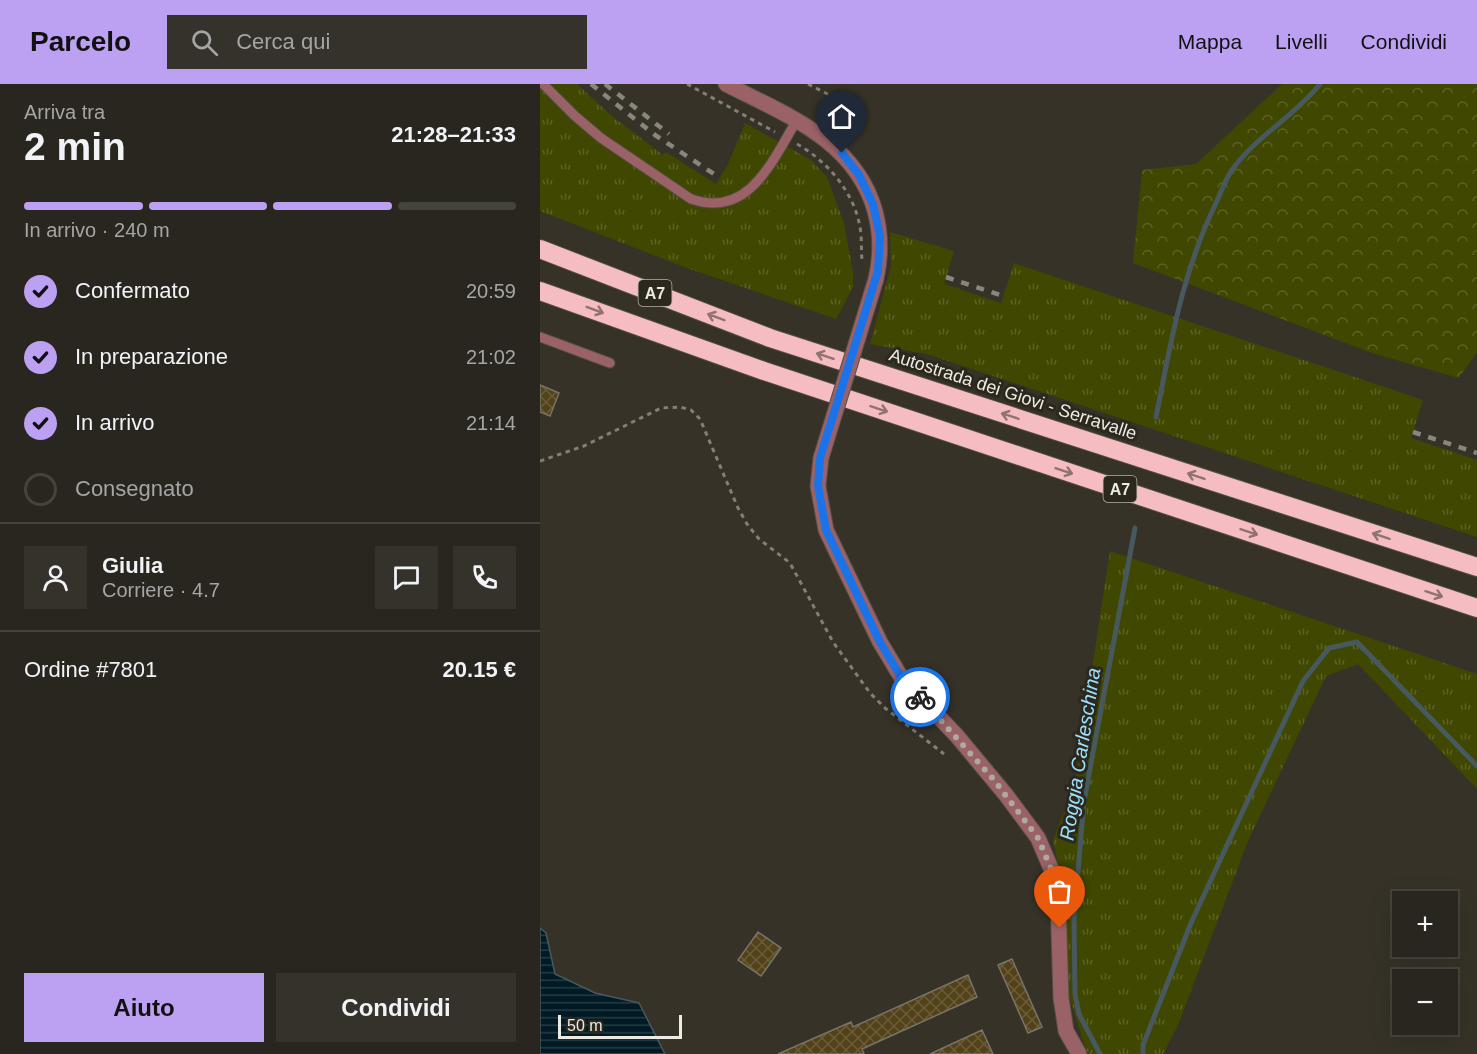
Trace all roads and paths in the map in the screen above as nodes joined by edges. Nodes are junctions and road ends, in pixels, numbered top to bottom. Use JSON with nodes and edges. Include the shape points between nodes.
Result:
{"nodes":[{"id":1,"x":543,"y":84,"type":"edge"},
{"id":2,"x":687,"y":84,"type":"edge"},
{"id":3,"x":726,"y":84,"type":"edge"},
{"id":4,"x":808,"y":84,"type":"edge"},
{"id":5,"x":843,"y":102,"type":"dead end"},
{"id":6,"x":797,"y":120,"type":"junction"},
{"id":7,"x":786,"y":138,"type":"junction"},
{"id":8,"x":540,"y":249,"type":"edge"},
{"id":9,"x":876,"y":279,"type":"junction"},
{"id":10,"x":540,"y":291,"type":"edge"},
{"id":11,"x":540,"y":336,"type":"edge"},
{"id":12,"x":610,"y":363,"type":"dead end"},
{"id":13,"x":540,"y":461,"type":"edge"},
{"id":14,"x":1477,"y":567,"type":"edge"},
{"id":15,"x":1477,"y":608,"type":"edge"},
{"id":16,"x":944,"y":754,"type":"dead end"},
{"id":17,"x":1079,"y":1054,"type":"edge"}],
"edges":[{"from":1,"to":7,"type":"lane","via":[[601,138],[701,203],[736,199],[767,169]]},
{"from":2,"to":7,"type":"path"},
{"from":3,"to":6,"type":"street"},
{"from":4,"to":5,"type":"path"},
{"from":6,"to":7,"type":"lane"},
{"from":6,"to":9,"type":"street","via":[[842,153],[867,189],[880,236]]},
{"from":7,"to":9,"type":"path","via":[[830,168],[857,215],[862,261]]},
{"from":14,"to":8,"type":"highway","name":"Autostrada dei Giovi - Serravalle","number":"A7","one_way":true,"via":[[770,338]]},
{"from":9,"to":17,"type":"street","bridge":true,"via":[[820,458],[818,486],[826,530],[901,677],[964,745],[1038,838],[1052,871],[1058,900],[1066,1031]]},
{"from":10,"to":15,"type":"highway","number":"A7","one_way":true,"via":[[764,371]]},
{"from":11,"to":12,"type":"lane"},
{"from":13,"to":16,"type":"path","via":[[584,446],[661,408],[691,410],[700,419],[747,524],[759,539],[790,563],[833,642],[870,693]]}]}
